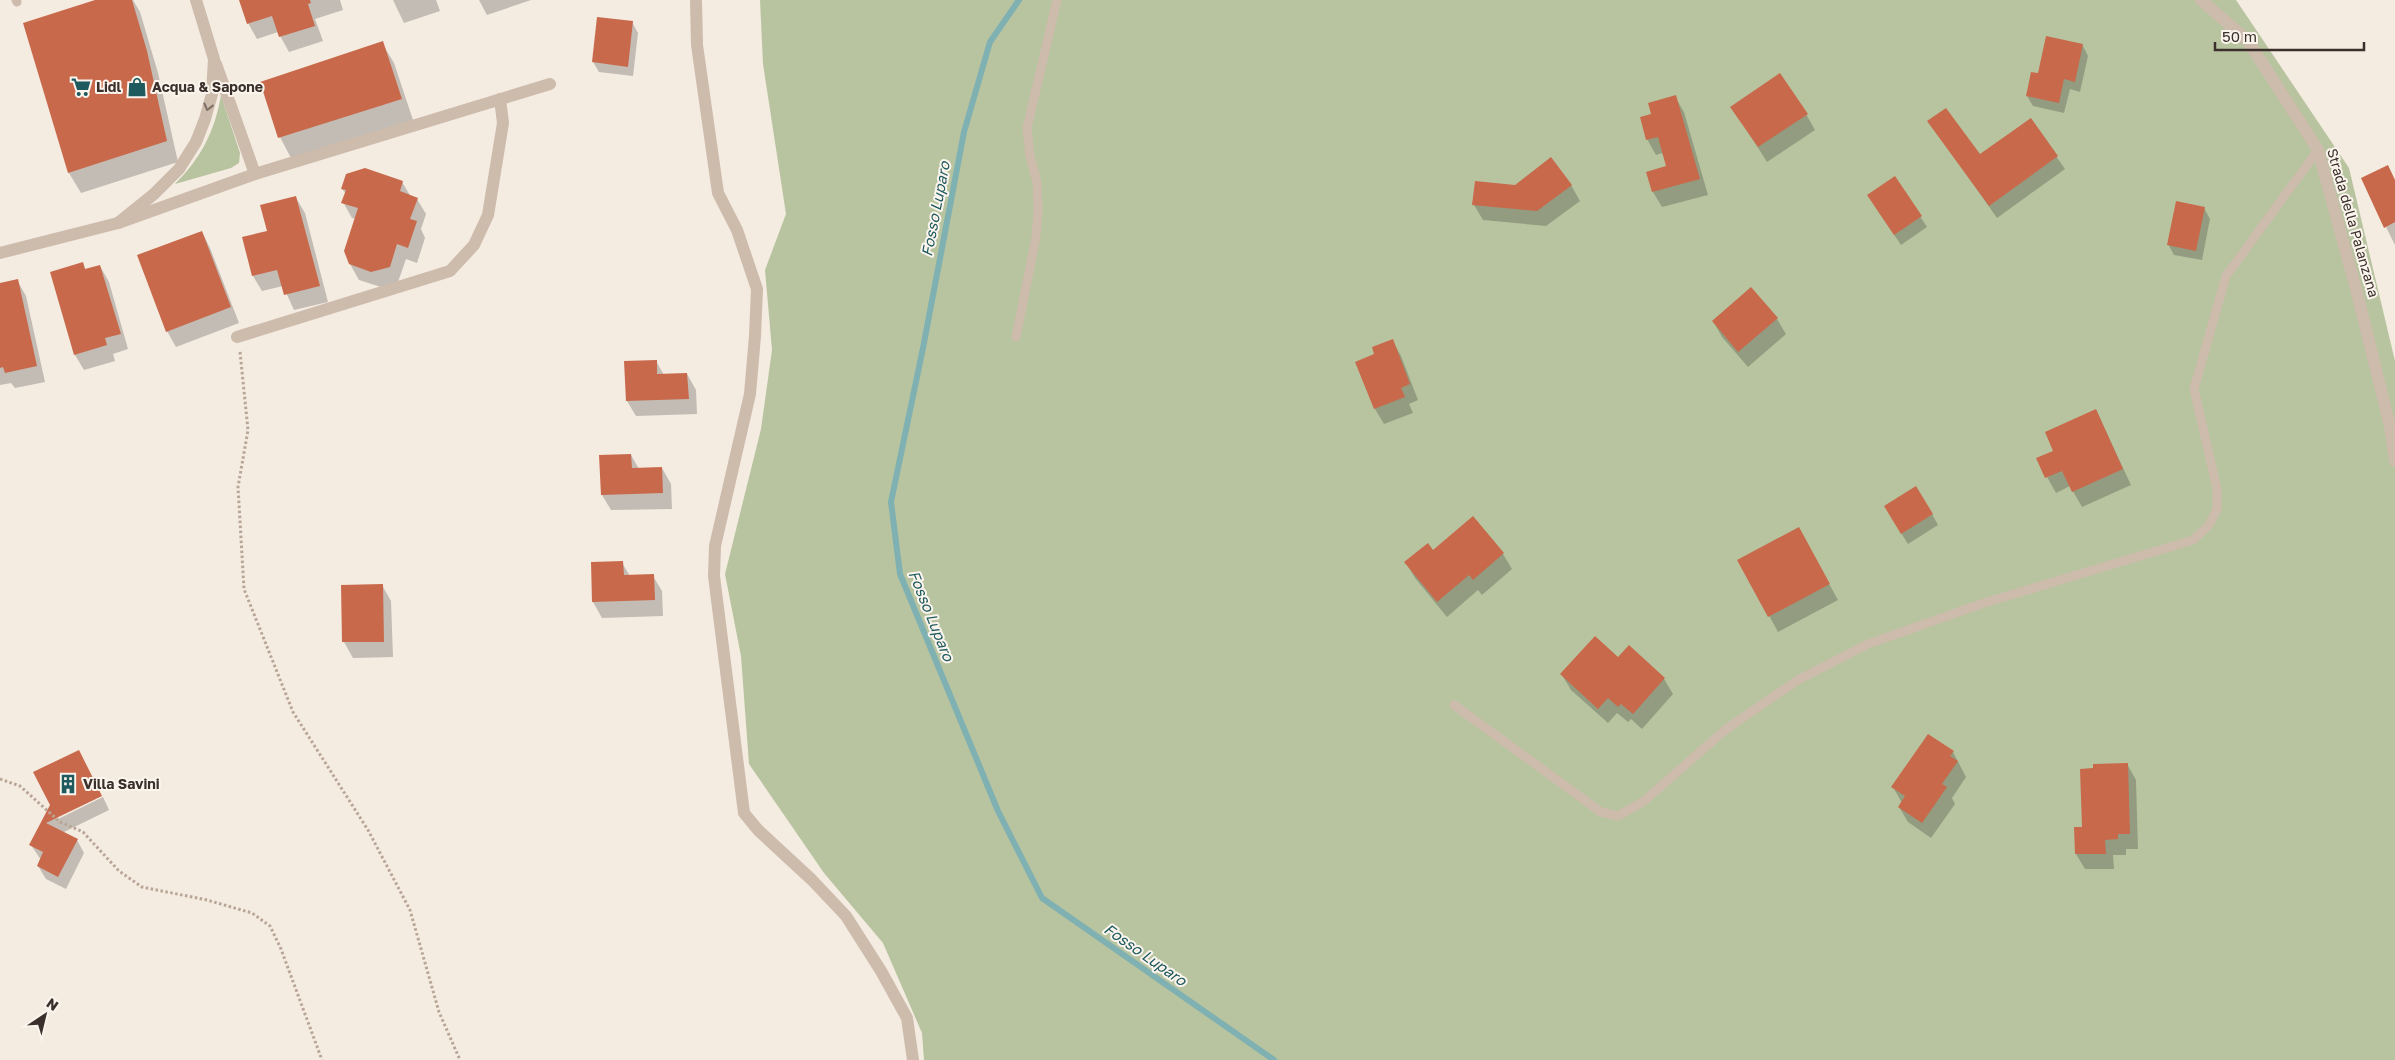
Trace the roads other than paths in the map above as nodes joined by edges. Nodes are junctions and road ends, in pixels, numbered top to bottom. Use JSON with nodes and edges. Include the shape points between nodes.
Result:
{"nodes":[{"id":1,"x":196,"y":0,"type":"edge"},
{"id":2,"x":696,"y":0,"type":"edge"},
{"id":3,"x":1057,"y":0,"type":"edge"},
{"id":4,"x":2201,"y":0,"type":"edge"},
{"id":5,"x":214,"y":59,"type":"junction"},
{"id":6,"x":550,"y":84,"type":"dead end"},
{"id":7,"x":500,"y":99,"type":"junction"},
{"id":8,"x":2318,"y":150,"type":"junction"},
{"id":9,"x":255,"y":174,"type":"junction"},
{"id":10,"x":118,"y":223,"type":"junction"},
{"id":11,"x":0,"y":254,"type":"edge"},
{"id":12,"x":237,"y":337,"type":"road end"},
{"id":13,"x":1016,"y":337,"type":"dead end"},
{"id":14,"x":2395,"y":461,"type":"edge"},
{"id":15,"x":1454,"y":705,"type":"dead end"},
{"id":16,"x":913,"y":1060,"type":"edge"}],
"edges":[{"from":1,"to":5,"type":"street"},
{"from":2,"to":16,"type":"street","via":[[696,45],[718,193],[737,230],[757,289],[750,394],[716,546],[714,576],[744,813],[846,916],[907,1018]]},
{"from":3,"to":13,"type":"lane","via":[[1027,128],[1030,156],[1038,182],[1038,210],[1036,238]]},
{"from":4,"to":8,"type":"street","name":"Strada della Palanzana","via":[[2248,41]]},
{"from":5,"to":9,"type":"street"},
{"from":5,"to":10,"type":"street","one_way":true,"via":[[212,94],[196,142],[179,169]]},
{"from":6,"to":7,"type":"street"},
{"from":7,"to":9,"type":"street"},
{"from":7,"to":12,"type":"street","via":[[503,123],[488,215],[474,245],[450,271]]},
{"from":8,"to":14,"type":"street","name":"Strada della Palanzana","via":[[2390,426]]},
{"from":8,"to":15,"type":"lane","via":[[2226,276],[2194,389],[2217,489],[2217,509],[2209,526],[2193,540],[1984,602],[1868,644],[1790,685],[1725,730],[1644,800],[1618,816],[1601,812]]},
{"from":9,"to":10,"type":"street"},
{"from":10,"to":11,"type":"street"}]}
